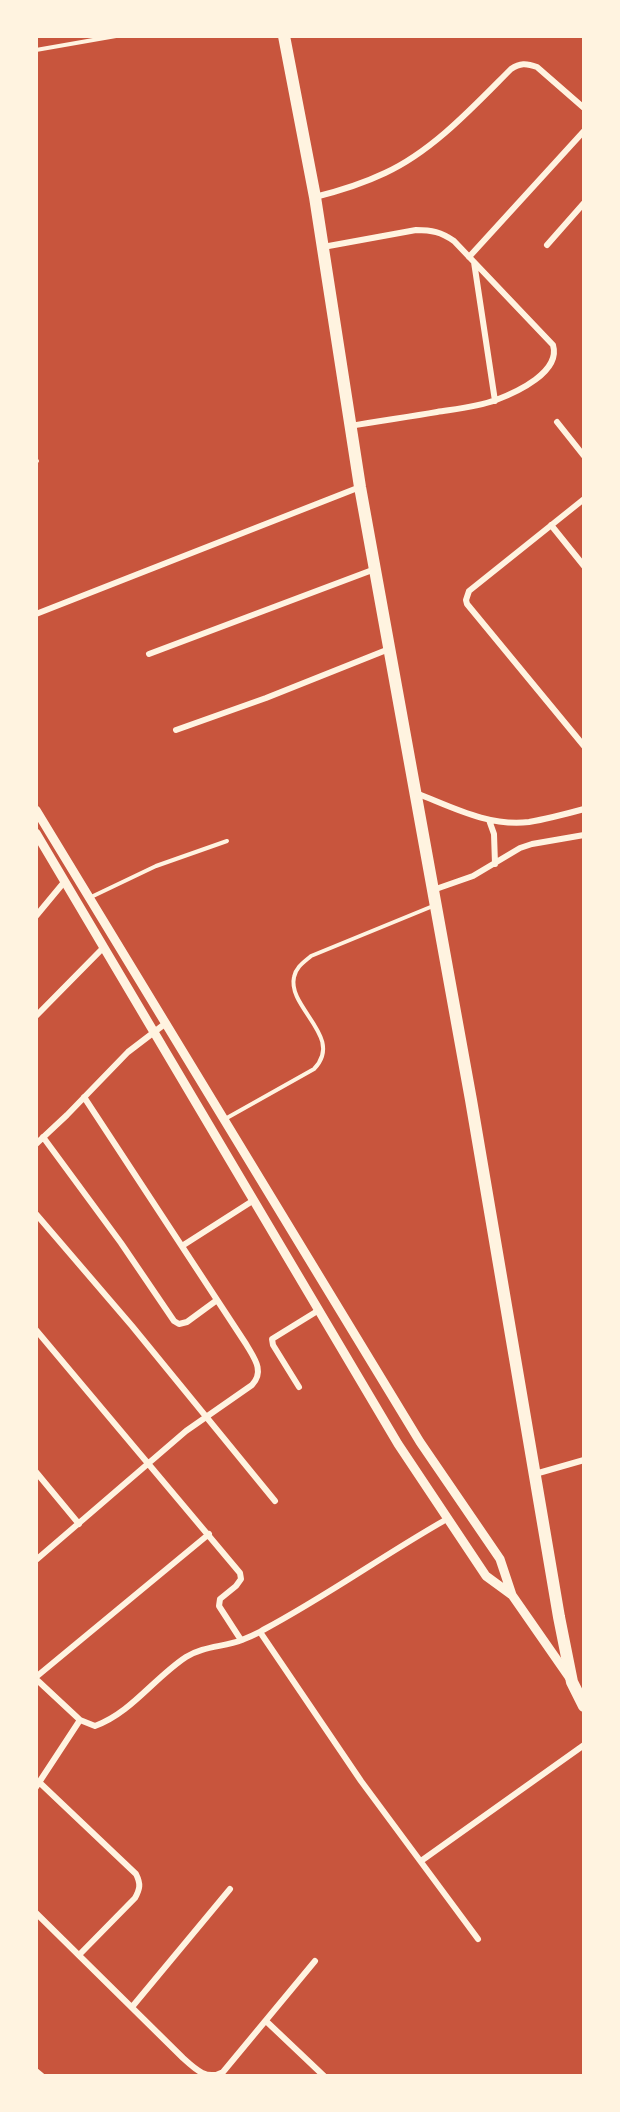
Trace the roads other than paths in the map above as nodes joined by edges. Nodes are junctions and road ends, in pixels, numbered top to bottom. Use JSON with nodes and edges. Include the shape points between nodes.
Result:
{"nodes":[{"id":1,"x":116,"y":36,"type":"edge"},
{"id":2,"x":284,"y":36,"type":"edge"},
{"id":3,"x":36,"y":50,"type":"edge"},
{"id":4,"x":584,"y":108,"type":"edge"},
{"id":5,"x":584,"y":131,"type":"edge"},
{"id":6,"x":315,"y":197,"type":"junction"},
{"id":7,"x":584,"y":203,"type":"edge"},
{"id":8,"x":547,"y":246,"type":"dead end"},
{"id":9,"x":323,"y":248,"type":"junction"},
{"id":10,"x":472,"y":260,"type":"junction"},
{"id":11,"x":495,"y":401,"type":"junction"},
{"id":12,"x":557,"y":422,"type":"dead end"},
{"id":13,"x":350,"y":426,"type":"junction"},
{"id":14,"x":584,"y":456,"type":"edge"},
{"id":15,"x":360,"y":487,"type":"junction"},
{"id":16,"x":584,"y":499,"type":"edge"},
{"id":17,"x":551,"y":525,"type":"junction"},
{"id":18,"x":584,"y":566,"type":"edge"},
{"id":19,"x":375,"y":568,"type":"junction"},
{"id":20,"x":36,"y":615,"type":"edge"},
{"id":21,"x":389,"y":650,"type":"junction"},
{"id":22,"x":149,"y":654,"type":"dead end"},
{"id":23,"x":176,"y":730,"type":"dead end"},
{"id":24,"x":584,"y":746,"type":"edge"},
{"id":25,"x":415,"y":793,"type":"junction"},
{"id":26,"x":584,"y":809,"type":"edge"},
{"id":27,"x":36,"y":810,"type":"edge"},
{"id":28,"x":489,"y":820,"type":"junction"},
{"id":29,"x":36,"y":833,"type":"edge"},
{"id":30,"x":584,"y":835,"type":"edge"},
{"id":31,"x":227,"y":841,"type":"dead end"},
{"id":32,"x":495,"y":864,"type":"junction"},
{"id":33,"x":65,"y":881,"type":"junction"},
{"id":34,"x":433,"y":890,"type":"junction"},
{"id":35,"x":90,"y":898,"type":"junction"},
{"id":36,"x":436,"y":905,"type":"junction"},
{"id":37,"x":36,"y":916,"type":"edge"},
{"id":38,"x":104,"y":947,"type":"junction"},
{"id":39,"x":36,"y":1016,"type":"edge"},
{"id":40,"x":166,"y":1023,"type":"junction"},
{"id":41,"x":154,"y":1031,"type":"junction"},
{"id":42,"x":84,"y":1097,"type":"junction"},
{"id":43,"x":225,"y":1120,"type":"junction"},
{"id":44,"x":43,"y":1137,"type":"junction"},
{"id":45,"x":36,"y":1144,"type":"edge"},
{"id":46,"x":254,"y":1200,"type":"junction"},
{"id":47,"x":36,"y":1214,"type":"edge"},
{"id":48,"x":182,"y":1246,"type":"junction"},
{"id":49,"x":217,"y":1300,"type":"junction"},
{"id":50,"x":319,"y":1310,"type":"junction"},
{"id":51,"x":36,"y":1330,"type":"edge"},
{"id":52,"x":299,"y":1387,"type":"dead end"},
{"id":53,"x":207,"y":1417,"type":"junction"},
{"id":54,"x":584,"y":1460,"type":"edge"},
{"id":55,"x":150,"y":1464,"type":"junction"},
{"id":56,"x":36,"y":1472,"type":"edge"},
{"id":57,"x":535,"y":1475,"type":"junction"},
{"id":58,"x":275,"y":1501,"type":"dead end"},
{"id":59,"x":447,"y":1519,"type":"junction"},
{"id":60,"x":79,"y":1524,"type":"junction"},
{"id":61,"x":209,"y":1534,"type":"junction"},
{"id":62,"x":36,"y":1560,"type":"edge"},
{"id":63,"x":512,"y":1595,"type":"junction"},
{"id":64,"x":260,"y":1632,"type":"junction"},
{"id":65,"x":241,"y":1640,"type":"junction"},
{"id":66,"x":36,"y":1678,"type":"edge"},
{"id":67,"x":572,"y":1682,"type":"junction"},
{"id":68,"x":584,"y":1706,"type":"edge"},
{"id":69,"x":80,"y":1720,"type":"junction"},
{"id":70,"x":584,"y":1745,"type":"edge"},
{"id":71,"x":38,"y":1784,"type":"edge"},
{"id":72,"x":421,"y":1861,"type":"junction"},
{"id":73,"x":230,"y":1889,"type":"dead end"},
{"id":74,"x":36,"y":1913,"type":"edge"},
{"id":75,"x":478,"y":1939,"type":"dead end"},
{"id":76,"x":79,"y":1955,"type":"junction"},
{"id":77,"x":315,"y":1961,"type":"dead end"},
{"id":78,"x":132,"y":2007,"type":"junction"},
{"id":79,"x":266,"y":2021,"type":"junction"},
{"id":80,"x":36,"y":2071,"type":"edge"},
{"id":81,"x":42,"y":2076,"type":"edge"},
{"id":82,"x":324,"y":2076,"type":"edge"}],
"edges":[{"from":1,"to":3,"type":"lane"},
{"from":2,"to":6,"type":"main road"},
{"from":4,"to":6,"type":"street","via":[[537,67],[519,64],[467,114],[416,154],[388,172]]},
{"from":5,"to":10,"type":"street"},
{"from":6,"to":9,"type":"main road"},
{"from":7,"to":8,"type":"street"},
{"from":9,"to":10,"type":"street","via":[[432,230],[454,241]]},
{"from":9,"to":13,"type":"main road"},
{"from":10,"to":11,"type":"street"},
{"from":10,"to":11,"type":"street","via":[[553,345],[555,353],[546,371]]},
{"from":11,"to":13,"type":"street"},
{"from":12,"to":14,"type":"street"},
{"from":13,"to":15,"type":"main road"},
{"from":15,"to":19,"type":"main road"},
{"from":15,"to":20,"type":"street"},
{"from":16,"to":17,"type":"street"},
{"from":17,"to":18,"type":"street"},
{"from":17,"to":24,"type":"street","via":[[469,591],[466,600]]},
{"from":19,"to":21,"type":"main road"},
{"from":19,"to":22,"type":"street"},
{"from":21,"to":23,"type":"street"},
{"from":21,"to":25,"type":"main road"},
{"from":25,"to":28,"type":"street"},
{"from":25,"to":34,"type":"main road"},
{"from":26,"to":28,"type":"street","via":[[528,822]]},
{"from":27,"to":35,"type":"street"},
{"from":28,"to":32,"type":"street","via":[[494,834]]},
{"from":29,"to":33,"type":"street"},
{"from":30,"to":32,"type":"street","via":[[532,844]]},
{"from":31,"to":35,"type":"lane","via":[[156,866]]},
{"from":32,"to":34,"type":"street"},
{"from":33,"to":37,"type":"street"},
{"from":33,"to":38,"type":"street"},
{"from":34,"to":36,"type":"main road"},
{"from":35,"to":40,"type":"street"},
{"from":36,"to":43,"type":"lane","via":[[311,956],[299,965],[294,977],[295,991],[321,1037],[321,1062]]},
{"from":36,"to":57,"type":"main road"},
{"from":38,"to":39,"type":"street"},
{"from":38,"to":41,"type":"street"},
{"from":40,"to":41,"type":"street"},
{"from":40,"to":43,"type":"street"},
{"from":41,"to":42,"type":"street"},
{"from":41,"to":46,"type":"street"},
{"from":42,"to":44,"type":"street"},
{"from":42,"to":48,"type":"street"},
{"from":43,"to":63,"type":"street","via":[[420,1442],[500,1559]]},
{"from":44,"to":45,"type":"street"},
{"from":44,"to":49,"type":"street","via":[[174,1321],[183,1324]]},
{"from":46,"to":48,"type":"street"},
{"from":46,"to":50,"type":"street"},
{"from":47,"to":53,"type":"street"},
{"from":48,"to":49,"type":"street"},
{"from":49,"to":53,"type":"street","via":[[259,1372],[252,1384]]},
{"from":50,"to":52,"type":"street","via":[[272,1339]]},
{"from":50,"to":59,"type":"street"},
{"from":51,"to":55,"type":"street"},
{"from":53,"to":55,"type":"street"},
{"from":53,"to":58,"type":"street"},
{"from":54,"to":57,"type":"street"},
{"from":55,"to":60,"type":"street"},
{"from":55,"to":61,"type":"street"},
{"from":56,"to":60,"type":"street"},
{"from":57,"to":67,"type":"main road"},
{"from":59,"to":63,"type":"street","via":[[486,1576]]},
{"from":59,"to":64,"type":"street"},
{"from":60,"to":62,"type":"street"},
{"from":61,"to":65,"type":"street","via":[[240,1573],[241,1579],[220,1599],[219,1606]]},
{"from":61,"to":66,"type":"street"},
{"from":63,"to":67,"type":"street"},
{"from":64,"to":65,"type":"street"},
{"from":64,"to":72,"type":"street"},
{"from":65,"to":69,"type":"street","via":[[185,1657],[104,1723],[95,1726]]},
{"from":66,"to":69,"type":"street"},
{"from":67,"to":68,"type":"main road"},
{"from":69,"to":71,"type":"street"},
{"from":70,"to":72,"type":"street"},
{"from":71,"to":76,"type":"street","via":[[140,1882],[135,1898]]},
{"from":72,"to":75,"type":"street"},
{"from":73,"to":78,"type":"street"},
{"from":74,"to":76,"type":"street"},
{"from":76,"to":78,"type":"street"},
{"from":77,"to":79,"type":"street"},
{"from":78,"to":79,"type":"street","via":[[192,2067],[208,2076],[223,2072]]},
{"from":79,"to":82,"type":"street"},
{"from":80,"to":81,"type":"street"}]}
